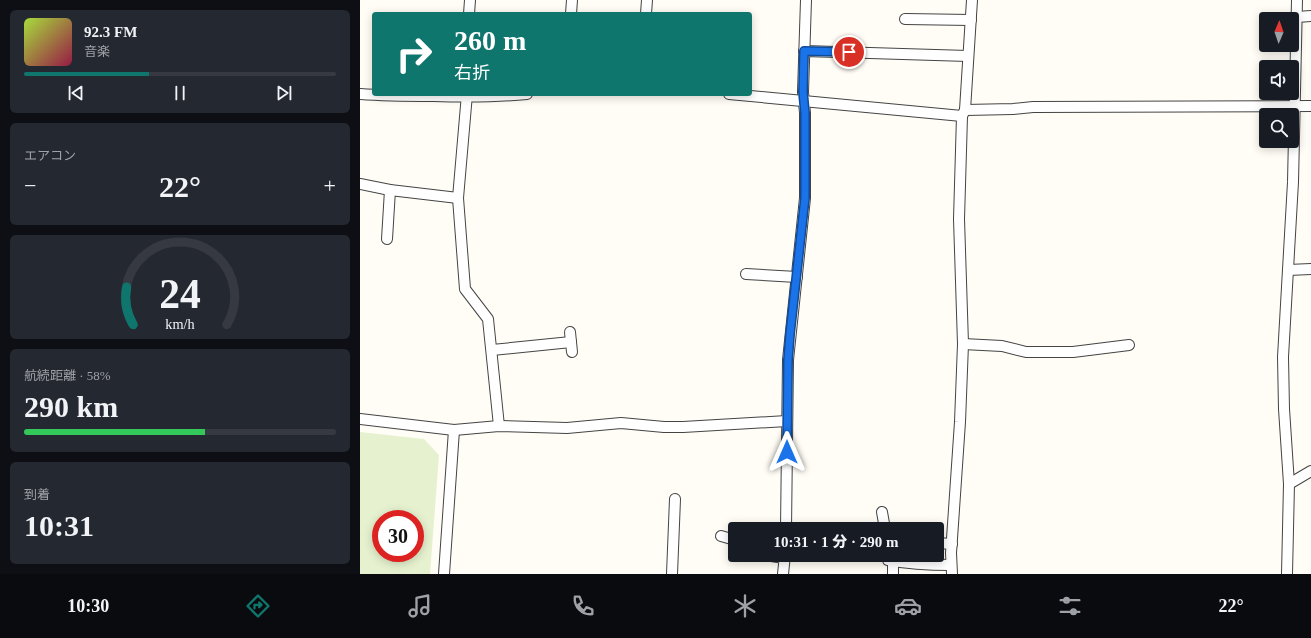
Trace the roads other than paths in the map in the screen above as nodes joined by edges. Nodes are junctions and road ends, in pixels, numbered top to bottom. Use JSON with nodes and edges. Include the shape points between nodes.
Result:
{"nodes":[{"id":1,"x":470,"y":0,"type":"edge"},
{"id":2,"x":572,"y":0,"type":"edge"},
{"id":3,"x":647,"y":0,"type":"edge"},
{"id":4,"x":806,"y":0,"type":"edge"},
{"id":5,"x":972,"y":0,"type":"edge"},
{"id":6,"x":1298,"y":0,"type":"edge"},
{"id":7,"x":469,"y":12,"type":"edge"},
{"id":8,"x":571,"y":12,"type":"edge"},
{"id":9,"x":646,"y":12,"type":"edge"},
{"id":10,"x":1297,"y":12,"type":"edge"},
{"id":11,"x":1311,"y":16,"type":"edge"},
{"id":12,"x":1299,"y":17,"type":"edge"},
{"id":13,"x":905,"y":19,"type":"dead end"},
{"id":14,"x":971,"y":20,"type":"junction"},
{"id":15,"x":804,"y":51,"type":"junction"},
{"id":16,"x":1296,"y":52,"type":"edge"},
{"id":17,"x":968,"y":56,"type":"junction"},
{"id":18,"x":360,"y":94,"type":"edge"},
{"id":19,"x":372,"y":94,"type":"edge"},
{"id":20,"x":466,"y":96,"type":"edge"},
{"id":21,"x":507,"y":96,"type":"edge"},
{"id":22,"x":748,"y":96,"type":"edge"},
{"id":23,"x":804,"y":102,"type":"junction"},
{"id":24,"x":1294,"y":106,"type":"junction"},
{"id":25,"x":1311,"y":106,"type":"edge"},
{"id":26,"x":964,"y":113,"type":"junction"},
{"id":27,"x":360,"y":184,"type":"edge"},
{"id":28,"x":390,"y":190,"type":"junction"},
{"id":29,"x":458,"y":198,"type":"junction"},
{"id":30,"x":387,"y":239,"type":"dead end"},
{"id":31,"x":1311,"y":269,"type":"edge"},
{"id":32,"x":1288,"y":270,"type":"junction"},
{"id":33,"x":746,"y":274,"type":"dead end"},
{"id":34,"x":797,"y":277,"type":"junction"},
{"id":35,"x":571,"y":342,"type":"dead end"},
{"id":36,"x":963,"y":344,"type":"junction"},
{"id":37,"x":1129,"y":345,"type":"dead end"},
{"id":38,"x":492,"y":350,"type":"junction"},
{"id":39,"x":360,"y":419,"type":"edge"},
{"id":40,"x":787,"y":421,"type":"junction"},
{"id":41,"x":499,"y":426,"type":"junction"},
{"id":42,"x":454,"y":430,"type":"junction"},
{"id":43,"x":1311,"y":471,"type":"edge"},
{"id":44,"x":1289,"y":484,"type":"junction"},
{"id":45,"x":675,"y":499,"type":"dead end"},
{"id":46,"x":882,"y":512,"type":"dead end"},
{"id":47,"x":786,"y":522,"type":"edge"},
{"id":48,"x":884,"y":522,"type":"edge"},
{"id":49,"x":721,"y":536,"type":"dead end"},
{"id":50,"x":728,"y":538,"type":"edge"},
{"id":51,"x":944,"y":543,"type":"edge"},
{"id":52,"x":952,"y":544,"type":"junction"},
{"id":53,"x":784,"y":562,"type":"edge"},
{"id":54,"x":891,"y":562,"type":"edge"},
{"id":55,"x":907,"y":562,"type":"edge"},
{"id":56,"x":952,"y":570,"type":"edge"},
{"id":57,"x":444,"y":574,"type":"edge"},
{"id":58,"x":672,"y":574,"type":"edge"},
{"id":59,"x":783,"y":574,"type":"edge"},
{"id":60,"x":893,"y":574,"type":"edge"},
{"id":61,"x":1287,"y":574,"type":"edge"}],
"edges":[{"from":1,"to":7,"type":"street"},
{"from":2,"to":8,"type":"street"},
{"from":3,"to":9,"type":"street"},
{"from":4,"to":15,"type":"street"},
{"from":5,"to":14,"type":"street"},
{"from":6,"to":10,"type":"street"},
{"from":11,"to":12,"type":"street"},
{"from":13,"to":14,"type":"street"},
{"from":14,"to":17,"type":"street"},
{"from":15,"to":17,"type":"street"},
{"from":15,"to":23,"type":"street"},
{"from":16,"to":24,"type":"street"},
{"from":17,"to":26,"type":"street"},
{"from":18,"to":19,"type":"street"},
{"from":20,"to":21,"type":"street"},
{"from":20,"to":29,"type":"street"},
{"from":22,"to":23,"type":"street"},
{"from":23,"to":26,"type":"street"},
{"from":23,"to":34,"type":"street","via":[[805,198]]},
{"from":24,"to":25,"type":"street"},
{"from":24,"to":26,"type":"street","via":[[1033,107]]},
{"from":24,"to":32,"type":"street"},
{"from":26,"to":36,"type":"street","via":[[958,219]]},
{"from":27,"to":28,"type":"street"},
{"from":28,"to":29,"type":"street"},
{"from":28,"to":30,"type":"street"},
{"from":29,"to":38,"type":"street","via":[[464,289],[488,319]]},
{"from":31,"to":32,"type":"street"},
{"from":32,"to":44,"type":"street","via":[[1283,357]]},
{"from":33,"to":34,"type":"street"},
{"from":34,"to":40,"type":"street","via":[[788,360]]},
{"from":35,"to":38,"type":"street"},
{"from":36,"to":37,"type":"street","via":[[1002,346],[1026,352],[1073,352]]},
{"from":36,"to":52,"type":"street"},
{"from":38,"to":41,"type":"street"},
{"from":39,"to":42,"type":"street"},
{"from":40,"to":41,"type":"street","via":[[683,427],[621,423],[567,428]]},
{"from":40,"to":47,"type":"street"},
{"from":41,"to":42,"type":"street"},
{"from":42,"to":57,"type":"street"},
{"from":43,"to":44,"type":"street"},
{"from":44,"to":61,"type":"street"},
{"from":45,"to":58,"type":"street"},
{"from":46,"to":48,"type":"street"},
{"from":49,"to":50,"type":"street"},
{"from":51,"to":52,"type":"street"},
{"from":52,"to":56,"type":"street"},
{"from":53,"to":59,"type":"street"},
{"from":54,"to":60,"type":"street"},
{"from":55,"to":56,"type":"street"}]}
